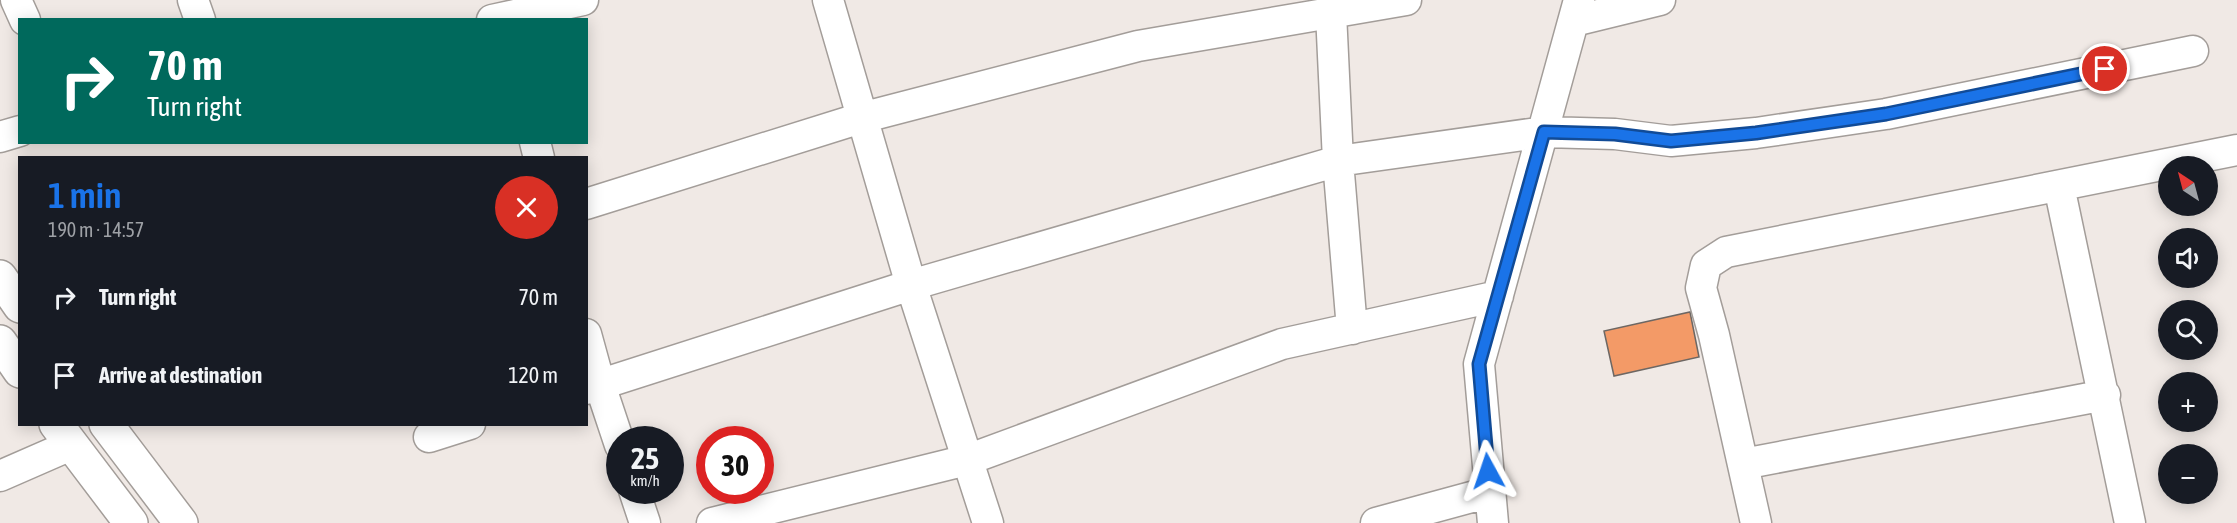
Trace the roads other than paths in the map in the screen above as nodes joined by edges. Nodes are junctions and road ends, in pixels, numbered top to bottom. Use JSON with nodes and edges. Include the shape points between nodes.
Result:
{"nodes":[{"id":1,"x":16,"y":0,"type":"edge"},
{"id":2,"x":193,"y":0,"type":"edge"},
{"id":3,"x":583,"y":0,"type":"edge"},
{"id":4,"x":828,"y":0,"type":"edge"},
{"id":5,"x":1406,"y":0,"type":"edge"},
{"id":6,"x":1660,"y":0,"type":"edge"},
{"id":7,"x":1576,"y":11,"type":"edge"},
{"id":8,"x":1331,"y":13,"type":"junction"},
{"id":9,"x":498,"y":14,"type":"edge"},
{"id":10,"x":24,"y":18,"type":"edge"},
{"id":11,"x":199,"y":18,"type":"edge"},
{"id":12,"x":2193,"y":51,"type":"dead end"},
{"id":13,"x":861,"y":118,"type":"junction"},
{"id":14,"x":18,"y":132,"type":"edge"},
{"id":15,"x":1544,"y":132,"type":"junction"},
{"id":16,"x":0,"y":137,"type":"edge"},
{"id":17,"x":2237,"y":150,"type":"edge"},
{"id":18,"x":1338,"y":161,"type":"junction"},
{"id":19,"x":2059,"y":186,"type":"junction"},
{"id":20,"x":588,"y":203,"type":"edge"},
{"id":21,"x":0,"y":277,"type":"edge"},
{"id":22,"x":911,"y":285,"type":"junction"},
{"id":23,"x":1498,"y":296,"type":"junction"},
{"id":24,"x":18,"y":303,"type":"edge"},
{"id":25,"x":1352,"y":329,"type":"junction"},
{"id":26,"x":0,"y":342,"type":"edge"},
{"id":27,"x":588,"y":349,"type":"edge"},
{"id":28,"x":18,"y":368,"type":"edge"},
{"id":29,"x":593,"y":387,"type":"edge"},
{"id":30,"x":2105,"y":395,"type":"junction"},
{"id":31,"x":108,"y":426,"type":"edge"},
{"id":32,"x":464,"y":426,"type":"edge"},
{"id":33,"x":611,"y":426,"type":"edge"},
{"id":34,"x":64,"y":435,"type":"edge"},
{"id":35,"x":429,"y":437,"type":"dead end"},
{"id":36,"x":967,"y":460,"type":"junction"},
{"id":37,"x":1743,"y":464,"type":"junction"},
{"id":38,"x":0,"y":476,"type":"edge"},
{"id":39,"x":1490,"y":492,"type":"junction"},
{"id":40,"x":639,"y":504,"type":"edge"},
{"id":41,"x":131,"y":523,"type":"edge"},
{"id":42,"x":181,"y":523,"type":"edge"},
{"id":43,"x":645,"y":523,"type":"edge"},
{"id":44,"x":712,"y":523,"type":"edge"},
{"id":45,"x":988,"y":523,"type":"edge"},
{"id":46,"x":1376,"y":523,"type":"edge"},
{"id":47,"x":1493,"y":523,"type":"edge"},
{"id":48,"x":1756,"y":523,"type":"edge"},
{"id":49,"x":2130,"y":523,"type":"edge"}],
"edges":[{"from":1,"to":10,"type":"street"},
{"from":2,"to":11,"type":"street"},
{"from":3,"to":9,"type":"street"},
{"from":4,"to":13,"type":"street"},
{"from":5,"to":8,"type":"street"},
{"from":6,"to":7,"type":"street"},
{"from":7,"to":15,"type":"street"},
{"from":8,"to":13,"type":"street","via":[[1138,46]]},
{"from":8,"to":18,"type":"street"},
{"from":12,"to":15,"type":"street","via":[[1886,114],[1756,133],[1671,141],[1615,134]]},
{"from":13,"to":20,"type":"street"},
{"from":13,"to":22,"type":"street"},
{"from":14,"to":16,"type":"street"},
{"from":15,"to":18,"type":"street"},
{"from":15,"to":23,"type":"street"},
{"from":17,"to":19,"type":"street"},
{"from":18,"to":22,"type":"street"},
{"from":18,"to":25,"type":"street"},
{"from":19,"to":30,"type":"street"},
{"from":19,"to":37,"type":"street","via":[[1726,252],[1706,265],[1701,288]]},
{"from":21,"to":24,"type":"main road"},
{"from":22,"to":29,"type":"street"},
{"from":22,"to":36,"type":"street"},
{"from":23,"to":25,"type":"street"},
{"from":23,"to":39,"type":"street","via":[[1479,364]]},
{"from":25,"to":36,"type":"street","via":[[1281,344]]},
{"from":26,"to":28,"type":"main road"},
{"from":27,"to":29,"type":"street"},
{"from":29,"to":33,"type":"street"},
{"from":30,"to":37,"type":"street"},
{"from":30,"to":49,"type":"street"},
{"from":31,"to":42,"type":"main road"},
{"from":32,"to":35,"type":"street"},
{"from":34,"to":38,"type":"street"},
{"from":34,"to":41,"type":"main road"},
{"from":36,"to":44,"type":"street"},
{"from":36,"to":45,"type":"street"},
{"from":37,"to":48,"type":"street"},
{"from":39,"to":46,"type":"street"},
{"from":39,"to":47,"type":"street"},
{"from":40,"to":43,"type":"street"}]}
